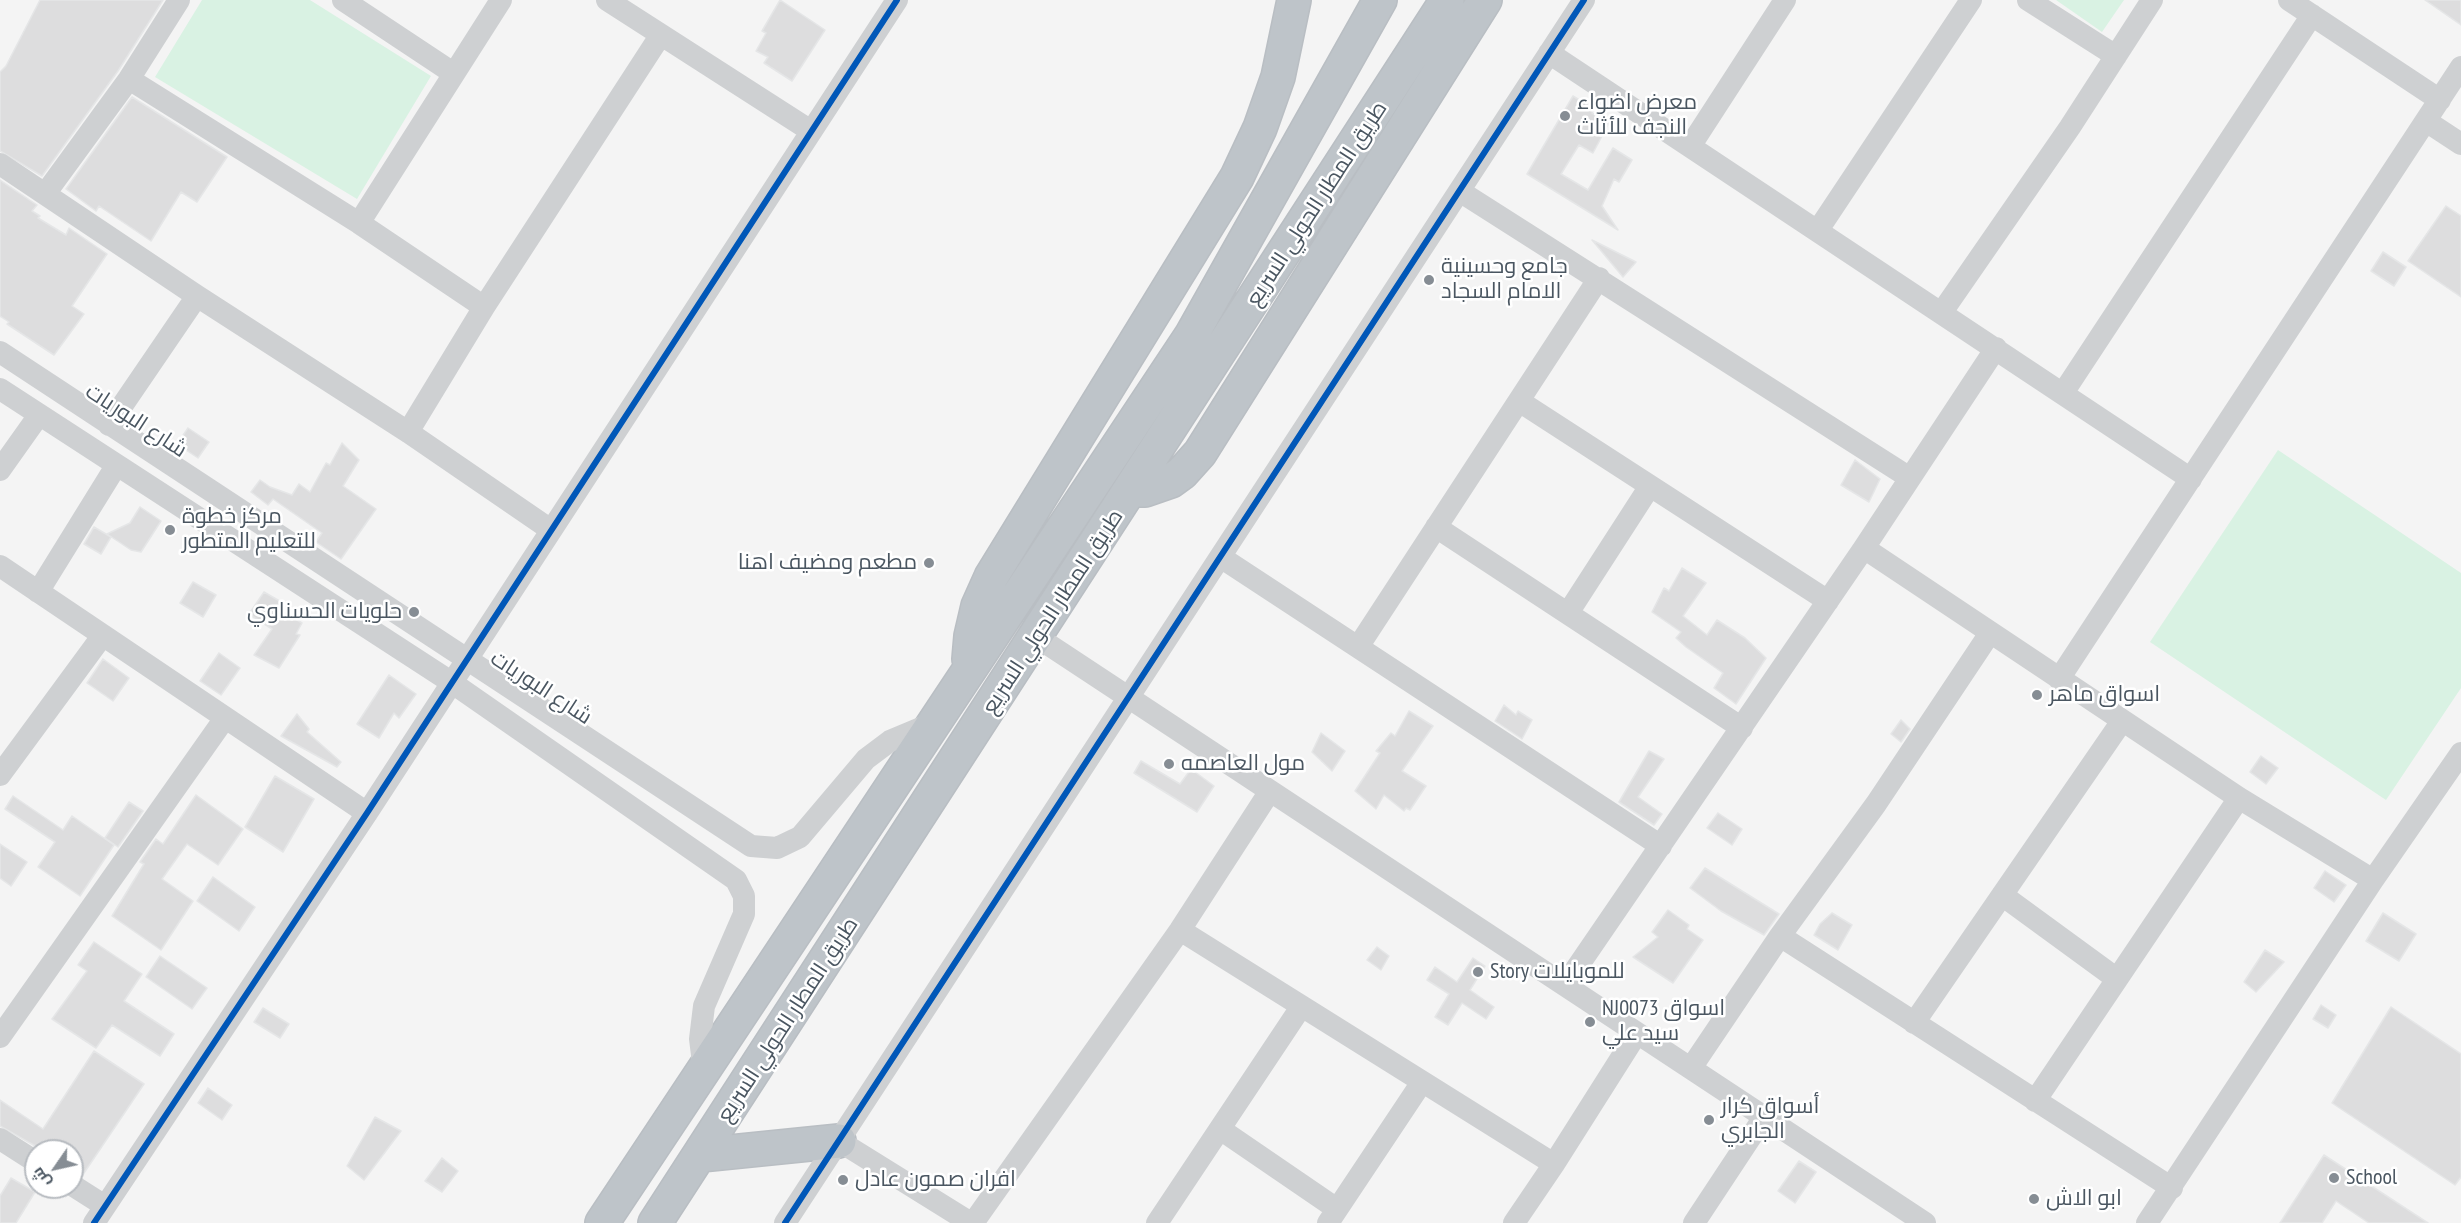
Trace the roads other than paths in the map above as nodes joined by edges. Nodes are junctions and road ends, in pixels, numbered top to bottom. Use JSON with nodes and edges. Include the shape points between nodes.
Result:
{"nodes":[{"id":1,"x":179,"y":0,"type":"edge"},
{"id":2,"x":344,"y":0,"type":"edge"},
{"id":3,"x":501,"y":0,"type":"edge"},
{"id":4,"x":607,"y":0,"type":"edge"},
{"id":5,"x":1293,"y":0,"type":"edge"},
{"id":6,"x":1380,"y":0,"type":"edge"},
{"id":7,"x":1447,"y":0,"type":"edge"},
{"id":8,"x":1485,"y":0,"type":"edge"},
{"id":9,"x":1584,"y":0,"type":"edge"},
{"id":10,"x":1785,"y":0,"type":"edge"},
{"id":11,"x":1971,"y":0,"type":"edge"},
{"id":12,"x":2028,"y":0,"type":"edge"},
{"id":13,"x":2152,"y":0,"type":"edge"},
{"id":14,"x":2289,"y":0,"type":"edge"},
{"id":15,"x":895,"y":1,"type":"edge"},
{"id":16,"x":2312,"y":15,"type":"junction"},
{"id":17,"x":660,"y":36,"type":"junction"},
{"id":18,"x":1549,"y":53,"type":"junction"},
{"id":19,"x":2116,"y":57,"type":"junction"},
{"id":20,"x":2461,"y":67,"type":"edge"},
{"id":21,"x":453,"y":73,"type":"junction"},
{"id":22,"x":129,"y":79,"type":"junction"},
{"id":23,"x":2440,"y":100,"type":"junction"},
{"id":24,"x":2426,"y":120,"type":"junction"},
{"id":25,"x":812,"y":131,"type":"junction"},
{"id":26,"x":2461,"y":144,"type":"edge"},
{"id":27,"x":1691,"y":145,"type":"junction"},
{"id":28,"x":0,"y":164,"type":"edge"},
{"id":29,"x":1461,"y":192,"type":"junction"},
{"id":30,"x":45,"y":194,"type":"junction"},
{"id":31,"x":359,"y":223,"type":"junction"},
{"id":32,"x":1818,"y":230,"type":"junction"},
{"id":33,"x":1599,"y":278,"type":"junction"},
{"id":34,"x":196,"y":296,"type":"junction"},
{"id":35,"x":484,"y":307,"type":"junction"},
{"id":36,"x":1942,"y":312,"type":"junction"},
{"id":37,"x":1996,"y":348,"type":"junction"},
{"id":38,"x":0,"y":352,"type":"edge"},
{"id":39,"x":0,"y":389,"type":"edge"},
{"id":40,"x":2063,"y":393,"type":"junction"},
{"id":41,"x":1519,"y":401,"type":"junction"},
{"id":42,"x":39,"y":415,"type":"junction"},
{"id":43,"x":109,"y":425,"type":"junction"},
{"id":44,"x":408,"y":432,"type":"junction"},
{"id":45,"x":116,"y":466,"type":"junction"},
{"id":46,"x":0,"y":470,"type":"edge"},
{"id":47,"x":1910,"y":478,"type":"junction"},
{"id":48,"x":2191,"y":479,"type":"junction"},
{"id":49,"x":1650,"y":486,"type":"junction"},
{"id":50,"x":1132,"y":490,"type":"junction"},
{"id":51,"x":1436,"y":527,"type":"junction"},
{"id":52,"x":551,"y":530,"type":"junction"},
{"id":53,"x":1864,"y":548,"type":"junction"},
{"id":54,"x":1222,"y":558,"type":"junction"},
{"id":55,"x":0,"y":566,"type":"edge"},
{"id":56,"x":38,"y":592,"type":"junction"},
{"id":57,"x":1828,"y":601,"type":"junction"},
{"id":58,"x":1568,"y":613,"type":"junction"},
{"id":59,"x":1990,"y":633,"type":"junction"},
{"id":60,"x":103,"y":635,"type":"junction"},
{"id":61,"x":1037,"y":637,"type":"junction"},
{"id":62,"x":1358,"y":647,"type":"junction"},
{"id":63,"x":466,"y":660,"type":"junction"},
{"id":64,"x":969,"y":668,"type":"junction"},
{"id":65,"x":2059,"y":679,"type":"junction"},
{"id":66,"x":451,"y":682,"type":"junction"},
{"id":67,"x":1129,"y":700,"type":"junction"},
{"id":68,"x":225,"y":718,"type":"junction"},
{"id":69,"x":2122,"y":720,"type":"junction"},
{"id":70,"x":933,"y":723,"type":"junction"},
{"id":71,"x":1742,"y":728,"type":"junction"},
{"id":72,"x":2461,"y":753,"type":"edge"},
{"id":73,"x":0,"y":775,"type":"edge"},
{"id":74,"x":1270,"y":791,"type":"junction"},
{"id":75,"x":2239,"y":798,"type":"junction"},
{"id":76,"x":367,"y":813,"type":"junction"},
{"id":77,"x":1661,"y":846,"type":"junction"},
{"id":78,"x":2373,"y":880,"type":"junction"},
{"id":79,"x":2002,"y":895,"type":"junction"},
{"id":80,"x":1180,"y":930,"type":"junction"},
{"id":81,"x":1780,"y":936,"type":"junction"},
{"id":82,"x":2117,"y":979,"type":"junction"},
{"id":83,"x":1565,"y":985,"type":"junction"},
{"id":84,"x":1301,"y":1007,"type":"junction"},
{"id":85,"x":1914,"y":1023,"type":"junction"},
{"id":86,"x":1637,"y":1033,"type":"junction"},
{"id":87,"x":0,"y":1037,"type":"edge"},
{"id":88,"x":1690,"y":1068,"type":"junction"},
{"id":89,"x":704,"y":1071,"type":"junction"},
{"id":90,"x":1422,"y":1082,"type":"junction"},
{"id":91,"x":2035,"y":1101,"type":"junction"},
{"id":92,"x":1764,"y":1117,"type":"junction"},
{"id":93,"x":1220,"y":1129,"type":"junction"},
{"id":94,"x":0,"y":1139,"type":"edge"},
{"id":95,"x":839,"y":1141,"type":"junction"},
{"id":96,"x":24,"y":1154,"type":"edge"},
{"id":97,"x":701,"y":1155,"type":"junction"},
{"id":98,"x":1554,"y":1164,"type":"junction"},
{"id":99,"x":2172,"y":1188,"type":"junction"},
{"id":100,"x":84,"y":1198,"type":"edge"},
{"id":101,"x":99,"y":1214,"type":"edge"},
{"id":102,"x":1892,"y":1214,"type":"edge"},
{"id":103,"x":1332,"y":1216,"type":"edge"},
{"id":104,"x":602,"y":1223,"type":"edge"},
{"id":105,"x":656,"y":1223,"type":"edge"},
{"id":106,"x":785,"y":1223,"type":"edge"},
{"id":107,"x":972,"y":1223,"type":"edge"},
{"id":108,"x":1157,"y":1223,"type":"edge"},
{"id":109,"x":1514,"y":1223,"type":"edge"},
{"id":110,"x":1694,"y":1223,"type":"edge"},
{"id":111,"x":1925,"y":1223,"type":"edge"},
{"id":112,"x":2147,"y":1223,"type":"edge"}],
"edges":[{"from":1,"to":22,"type":"street"},
{"from":2,"to":21,"type":"street"},
{"from":3,"to":21,"type":"street"},
{"from":4,"to":17,"type":"street"},
{"from":5,"to":64,"type":"highway","via":[[1278,77],[1237,177],[991,577],[978,606]]},
{"from":6,"to":64,"type":"highway","name":"طريق المطار الحولي السريع","via":[[1191,336]]},
{"from":7,"to":50,"type":"highway","name":"طريق المطار الحولي السريع"},
{"from":8,"to":50,"type":"highway","via":[[1200,453],[1171,481]]},
{"from":9,"to":18,"type":"street"},
{"from":10,"to":27,"type":"street"},
{"from":11,"to":32,"type":"street"},
{"from":12,"to":19,"type":"street"},
{"from":13,"to":19,"type":"street"},
{"from":14,"to":16,"type":"street"},
{"from":15,"to":25,"type":"street"},
{"from":16,"to":23,"type":"street"},
{"from":16,"to":40,"type":"street"},
{"from":17,"to":25,"type":"street"},
{"from":17,"to":35,"type":"street"},
{"from":18,"to":27,"type":"street"},
{"from":18,"to":29,"type":"street"},
{"from":19,"to":36,"type":"street"},
{"from":20,"to":23,"type":"street"},
{"from":21,"to":31,"type":"street"},
{"from":22,"to":30,"type":"street"},
{"from":22,"to":31,"type":"street"},
{"from":23,"to":24,"type":"street"},
{"from":24,"to":26,"type":"street"},
{"from":24,"to":48,"type":"street"},
{"from":25,"to":52,"type":"street"},
{"from":27,"to":32,"type":"street"},
{"from":28,"to":30,"type":"street"},
{"from":29,"to":33,"type":"street"},
{"from":29,"to":54,"type":"street"},
{"from":30,"to":34,"type":"street"},
{"from":31,"to":35,"type":"street"},
{"from":32,"to":36,"type":"street"},
{"from":33,"to":41,"type":"street"},
{"from":33,"to":47,"type":"street"},
{"from":34,"to":43,"type":"street"},
{"from":34,"to":44,"type":"street"},
{"from":35,"to":44,"type":"street"},
{"from":36,"to":37,"type":"street"},
{"from":37,"to":40,"type":"street"},
{"from":37,"to":47,"type":"street"},
{"from":38,"to":43,"type":"street","name":"شارع البوريات"},
{"from":39,"to":42,"type":"street","name":"شارع البوريات"},
{"from":40,"to":48,"type":"street"},
{"from":41,"to":49,"type":"street"},
{"from":41,"to":51,"type":"street"},
{"from":42,"to":45,"type":"street","name":"شارع البوريات"},
{"from":42,"to":46,"type":"street"},
{"from":43,"to":63,"type":"street","name":"شارع البوريات"},
{"from":44,"to":52,"type":"street"},
{"from":45,"to":56,"type":"street"},
{"from":45,"to":66,"type":"street","name":"شارع البوريات"},
{"from":47,"to":53,"type":"street"},
{"from":48,"to":65,"type":"street"},
{"from":49,"to":57,"type":"street"},
{"from":49,"to":58,"type":"street"},
{"from":50,"to":61,"type":"highway","name":"طريق المطار الحولي السريع"},
{"from":51,"to":58,"type":"street"},
{"from":51,"to":62,"type":"street"},
{"from":52,"to":63,"type":"street"},
{"from":53,"to":57,"type":"street"},
{"from":53,"to":59,"type":"street"},
{"from":54,"to":62,"type":"street"},
{"from":54,"to":67,"type":"street"},
{"from":55,"to":56,"type":"street"},
{"from":56,"to":60,"type":"street"},
{"from":57,"to":71,"type":"street"},
{"from":58,"to":71,"type":"street"},
{"from":59,"to":65,"type":"street"},
{"from":59,"to":81,"type":"street","via":[[1876,804]]},
{"from":60,"to":68,"type":"street"},
{"from":60,"to":73,"type":"street"},
{"from":61,"to":67,"type":"street"},
{"from":61,"to":97,"type":"highway","name":"طريق المطار الحولي السريع"},
{"from":62,"to":77,"type":"street"},
{"from":63,"to":66,"type":"street"},
{"from":63,"to":70,"type":"street","name":"شارع البوريات","via":[[740,840],[764,849],[789,844],[800,837],[866,759],[890,741]]},
{"from":64,"to":70,"type":"highway","name":"طريق المطار الحولي السريع"},
{"from":65,"to":69,"type":"street"},
{"from":66,"to":76,"type":"street"},
{"from":66,"to":89,"type":"street","name":"شارع البوريات","via":[[729,874],[741,887],[744,914],[705,1006],[700,1039]]},
{"from":67,"to":74,"type":"street"},
{"from":67,"to":95,"type":"street"},
{"from":68,"to":76,"type":"street"},
{"from":68,"to":87,"type":"street"},
{"from":69,"to":75,"type":"street"},
{"from":69,"to":79,"type":"street"},
{"from":70,"to":89,"type":"highway","name":"طريق المطار الحولي السريع"},
{"from":71,"to":77,"type":"street"},
{"from":72,"to":78,"type":"street"},
{"from":74,"to":80,"type":"street"},
{"from":74,"to":83,"type":"street"},
{"from":75,"to":78,"type":"street"},
{"from":75,"to":82,"type":"street"},
{"from":76,"to":101,"type":"street"},
{"from":77,"to":83,"type":"street"},
{"from":78,"to":99,"type":"street"},
{"from":79,"to":82,"type":"street"},
{"from":79,"to":85,"type":"street"},
{"from":80,"to":84,"type":"street"},
{"from":80,"to":107,"type":"street"},
{"from":81,"to":85,"type":"street"},
{"from":81,"to":88,"type":"street"},
{"from":82,"to":91,"type":"street"},
{"from":83,"to":86,"type":"street"},
{"from":84,"to":90,"type":"street"},
{"from":84,"to":93,"type":"street"},
{"from":85,"to":91,"type":"street"},
{"from":86,"to":88,"type":"street"},
{"from":86,"to":98,"type":"street"},
{"from":88,"to":92,"type":"street"},
{"from":89,"to":104,"type":"highway","name":"طريق المطار الحولي السريع"},
{"from":90,"to":98,"type":"street"},
{"from":90,"to":103,"type":"street"},
{"from":91,"to":99,"type":"street"},
{"from":92,"to":102,"type":"street"},
{"from":92,"to":110,"type":"street"},
{"from":93,"to":103,"type":"street"},
{"from":93,"to":108,"type":"street"},
{"from":94,"to":96,"type":"street"},
{"from":95,"to":97,"type":"highway"},
{"from":95,"to":106,"type":"street"},
{"from":95,"to":107,"type":"street"},
{"from":97,"to":105,"type":"highway","name":"طريق المطار الحولي السريع"},
{"from":98,"to":109,"type":"street"},
{"from":99,"to":112,"type":"street"},
{"from":100,"to":101,"type":"street"},
{"from":102,"to":111,"type":"street"}]}
